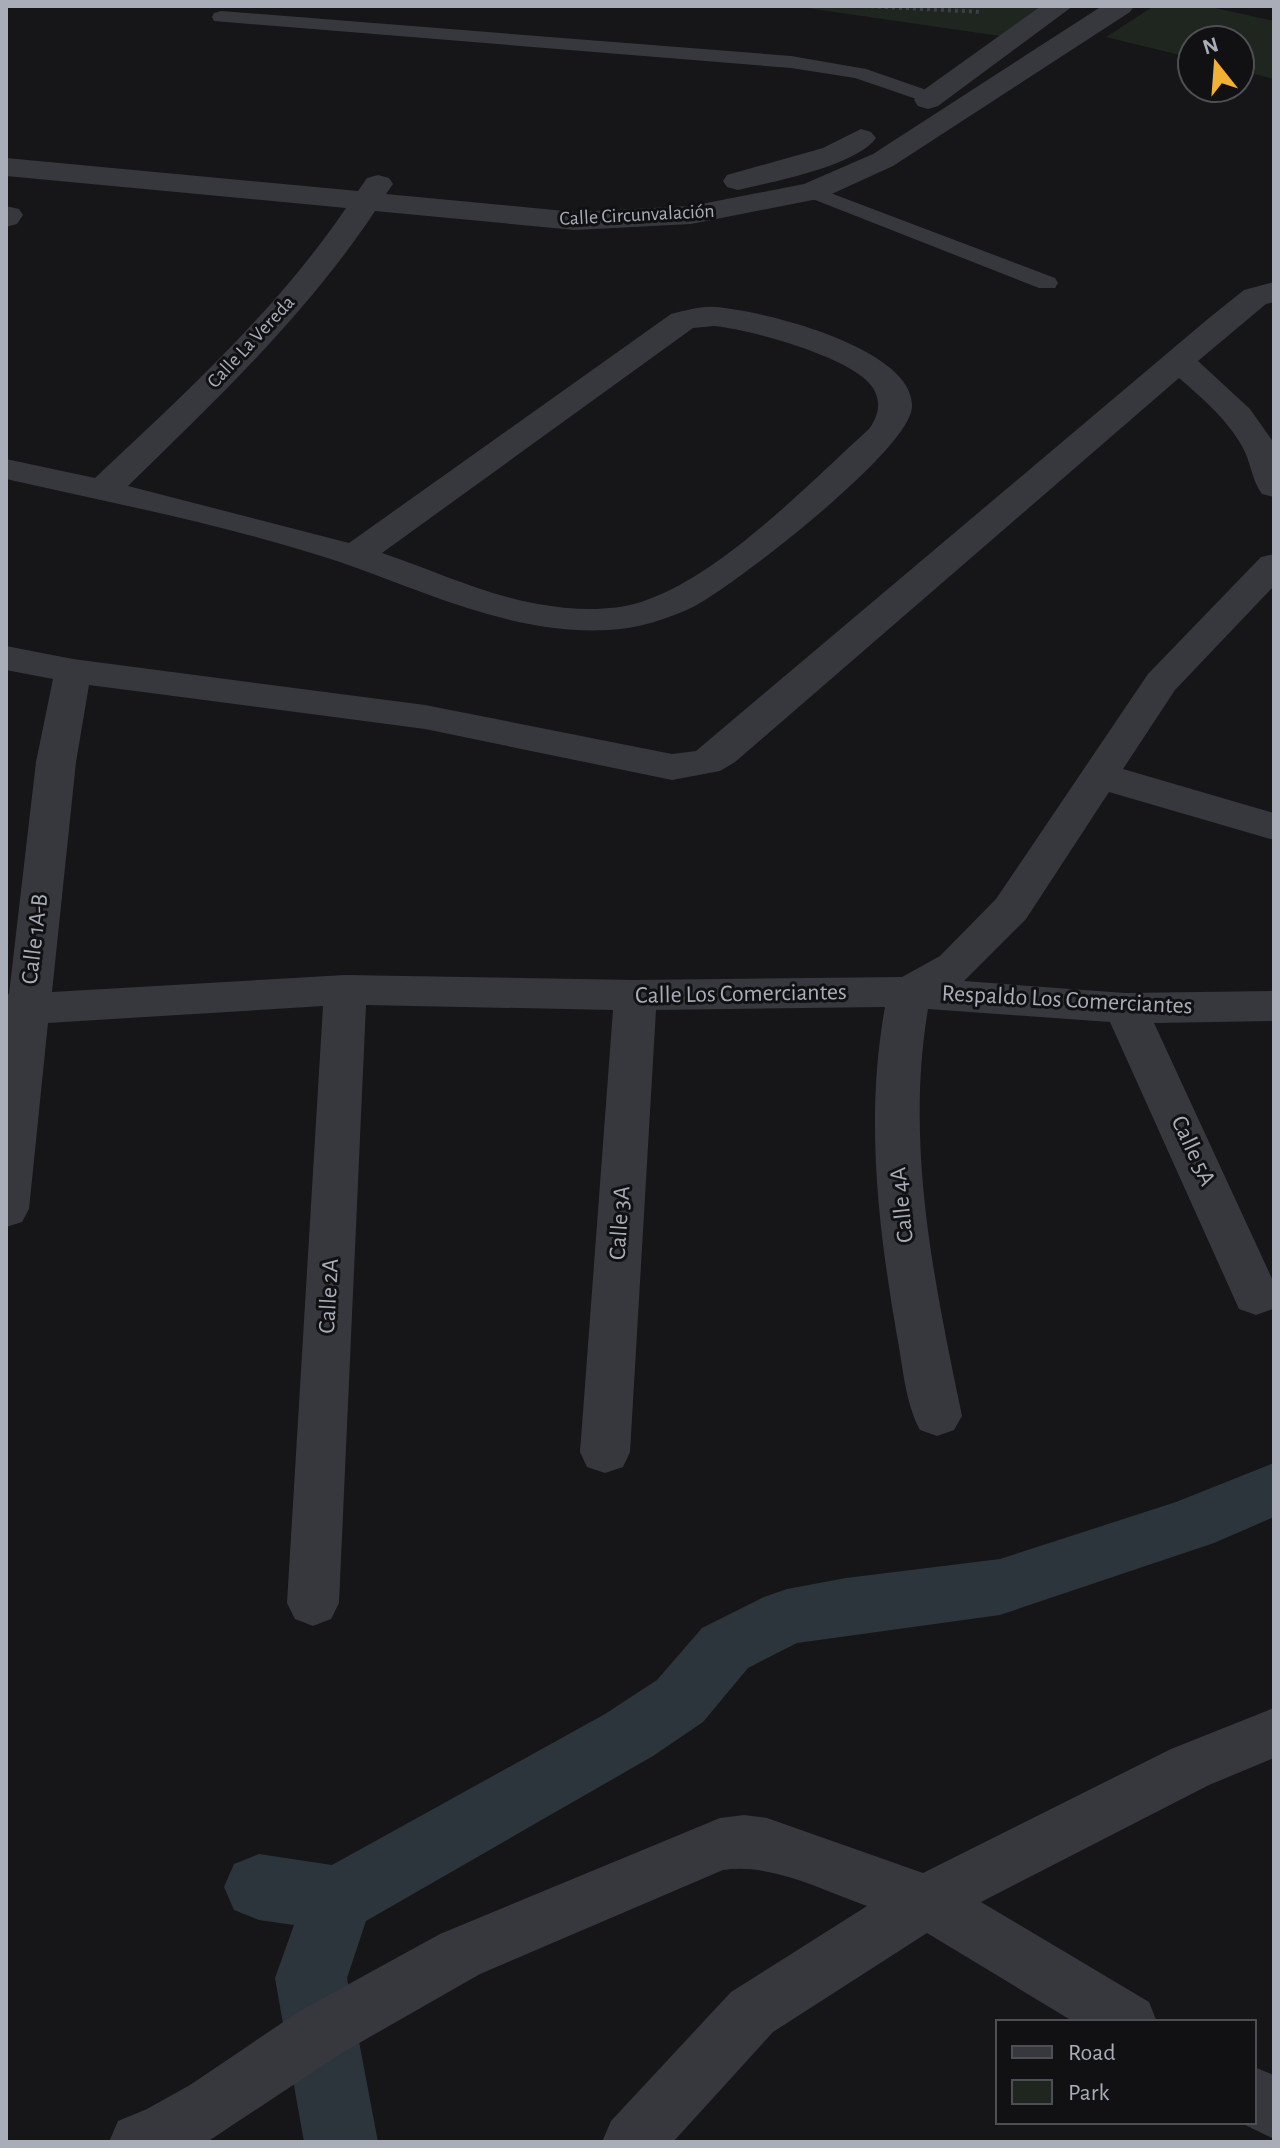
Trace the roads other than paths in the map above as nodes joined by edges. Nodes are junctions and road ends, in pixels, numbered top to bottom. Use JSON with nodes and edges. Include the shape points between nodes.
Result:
{"nodes":[{"id":1,"x":1120,"y":6,"type":"edge"},
{"id":2,"x":1054,"y":10,"type":"edge"},
{"id":3,"x":221,"y":17,"type":"dead end"},
{"id":4,"x":931,"y":98,"type":"junction"},
{"id":5,"x":6,"y":146,"type":"edge"},
{"id":6,"x":6,"y":167,"type":"edge"},
{"id":7,"x":374,"y":191,"type":"junction"},
{"id":8,"x":812,"y":192,"type":"junction"},
{"id":9,"x":1047,"y":283,"type":"dead end"},
{"id":10,"x":1274,"y":292,"type":"edge"},
{"id":11,"x":1180,"y":362,"type":"junction"},
{"id":12,"x":6,"y":469,"type":"edge"},
{"id":13,"x":1274,"y":487,"type":"edge"},
{"id":14,"x":103,"y":490,"type":"junction"},
{"id":15,"x":354,"y":556,"type":"junction"},
{"id":16,"x":1274,"y":565,"type":"edge"},
{"id":17,"x":6,"y":658,"type":"edge"},
{"id":18,"x":73,"y":671,"type":"junction"},
{"id":19,"x":1097,"y":775,"type":"junction"},
{"id":20,"x":1274,"y":827,"type":"edge"},
{"id":21,"x":345,"y":990,"type":"junction"},
{"id":22,"x":909,"y":992,"type":"junction"},
{"id":23,"x":635,"y":995,"type":"junction"},
{"id":24,"x":1274,"y":1006,"type":"edge"},
{"id":25,"x":17,"y":1008,"type":"edge"},
{"id":26,"x":1125,"y":1008,"type":"junction"},
{"id":27,"x":6,"y":1209,"type":"edge"},
{"id":28,"x":1256,"y":1296,"type":"dead end"},
{"id":29,"x":937,"y":1416,"type":"dead end"},
{"id":30,"x":605,"y":1452,"type":"dead end"},
{"id":31,"x":313,"y":1603,"type":"dead end"},
{"id":32,"x":1274,"y":1733,"type":"edge"},
{"id":33,"x":926,"y":1901,"type":"junction"},
{"id":34,"x":1125,"y":2020,"type":"edge"},
{"id":35,"x":1256,"y":2098,"type":"edge"},
{"id":36,"x":1274,"y":2109,"type":"edge"},
{"id":37,"x":139,"y":2142,"type":"edge"},
{"id":38,"x":632,"y":2142,"type":"edge"}],
"edges":[{"from":1,"to":8,"type":"street","name":"Calle Circunvalación","via":[[883,160]]},
{"from":2,"to":4,"type":"street","name":"Calle Circunvalación"},
{"from":3,"to":4,"type":"lane","via":[[791,62],[859,73]]},
{"from":4,"to":7,"type":"street","name":"Calle Circunvalación","via":[[833,154],[743,180],[574,197]]},
{"from":5,"to":7,"type":"street","name":"Calle Circunvalación"},
{"from":6,"to":7,"type":"street","name":"Calle Circunvalación"},
{"from":7,"to":8,"type":"street","name":"Calle Circunvalación","via":[[575,221],[691,215]]},
{"from":7,"to":14,"type":"street","name":"Calle La Vereda","via":[[294,298]]},
{"from":8,"to":9,"type":"lane"},
{"from":10,"to":11,"type":"street","via":[[1255,297]]},
{"from":11,"to":13,"type":"street","via":[[1243,422],[1266,459]]},
{"from":11,"to":18,"type":"street","via":[[721,753],[689,767],[367,708]]},
{"from":12,"to":14,"type":"street"},
{"from":14,"to":15,"type":"street"},
{"from":15,"to":15,"type":"street","via":[[542,617],[598,621],[651,611],[680,600],[735,562],[815,496],[881,436],[893,418],[895,402],[888,383],[868,365],[806,340],[732,318],[682,321]]},
{"from":16,"to":19,"type":"street","name":"Calle Los Comerciantes","via":[[1161,682]]},
{"from":17,"to":18,"type":"street"},
{"from":18,"to":25,"type":"street","name":"Calle 1A-B"},
{"from":19,"to":20,"type":"street"},
{"from":19,"to":22,"type":"street","name":"Calle Los Comerciantes","via":[[1011,909],[961,962]]},
{"from":21,"to":23,"type":"street","name":"Calle Los Comerciantes"},
{"from":21,"to":25,"type":"street","name":"Calle Los Comerciantes"},
{"from":21,"to":31,"type":"street","name":"Calle 2A"},
{"from":22,"to":23,"type":"street","name":"Calle Los Comerciantes"},
{"from":22,"to":26,"type":"street","name":"Respaldo Los Comerciantes"},
{"from":22,"to":29,"type":"street","name":"Calle 4A","via":[[900,1033],[897,1155],[908,1268]]},
{"from":23,"to":30,"type":"street","name":"Calle 3A"},
{"from":24,"to":26,"type":"street","name":"Respaldo Los Comerciantes"},
{"from":25,"to":27,"type":"street","name":"Calle 1A-B"},
{"from":26,"to":28,"type":"street","name":"Calle 5A"},
{"from":32,"to":33,"type":"street","via":[[1190,1767]]},
{"from":33,"to":34,"type":"street"},
{"from":33,"to":37,"type":"street","via":[[767,1844],[720,1844],[460,1954],[319,2033],[211,2106]]},
{"from":33,"to":38,"type":"street","via":[[752,2012]]},
{"from":35,"to":36,"type":"street"}]}
